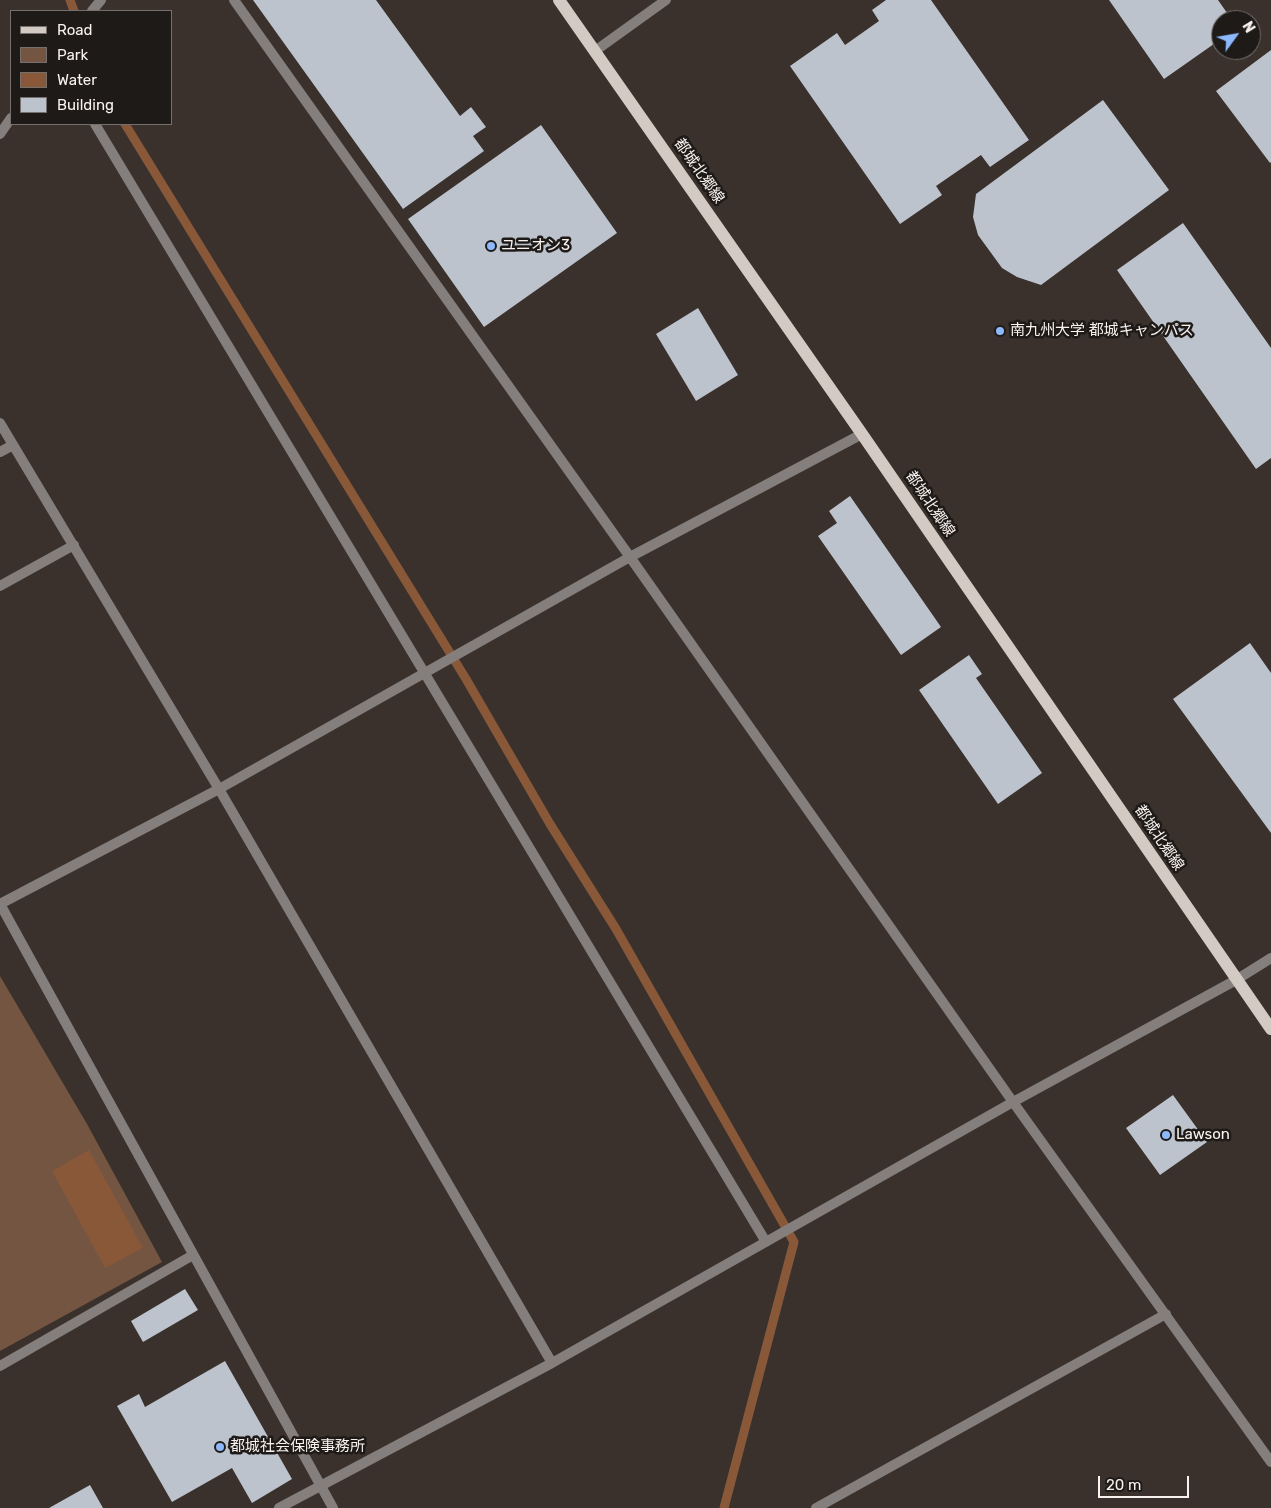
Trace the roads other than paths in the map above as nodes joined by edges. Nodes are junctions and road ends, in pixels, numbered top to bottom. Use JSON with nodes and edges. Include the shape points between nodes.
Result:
{"nodes":[{"id":1,"x":234,"y":0,"type":"edge"},
{"id":2,"x":559,"y":0,"type":"edge"},
{"id":3,"x":666,"y":0,"type":"edge"},
{"id":4,"x":595,"y":52,"type":"junction"},
{"id":5,"x":10,"y":119,"type":"edge"},
{"id":6,"x":96,"y":125,"type":"edge"},
{"id":7,"x":0,"y":134,"type":"edge"},
{"id":8,"x":0,"y":423,"type":"edge"},
{"id":9,"x":862,"y":434,"type":"junction"},
{"id":10,"x":13,"y":445,"type":"junction"},
{"id":11,"x":0,"y":452,"type":"edge"},
{"id":12,"x":74,"y":544,"type":"junction"},
{"id":13,"x":630,"y":558,"type":"junction"},
{"id":14,"x":0,"y":586,"type":"edge"},
{"id":15,"x":423,"y":673,"type":"junction"},
{"id":16,"x":219,"y":789,"type":"junction"},
{"id":17,"x":0,"y":904,"type":"edge"},
{"id":18,"x":1271,"y":958,"type":"edge"},
{"id":19,"x":1236,"y":980,"type":"junction"},
{"id":20,"x":1271,"y":1029,"type":"edge"},
{"id":21,"x":1013,"y":1102,"type":"junction"},
{"id":22,"x":766,"y":1242,"type":"junction"},
{"id":23,"x":193,"y":1256,"type":"junction"},
{"id":24,"x":1166,"y":1314,"type":"junction"},
{"id":25,"x":552,"y":1363,"type":"junction"},
{"id":26,"x":0,"y":1366,"type":"edge"},
{"id":27,"x":1271,"y":1462,"type":"edge"},
{"id":28,"x":320,"y":1485,"type":"junction"},
{"id":29,"x":279,"y":1508,"type":"edge"},
{"id":30,"x":333,"y":1508,"type":"edge"},
{"id":31,"x":816,"y":1508,"type":"edge"}],
"edges":[{"from":1,"to":13,"type":"street"},
{"from":2,"to":4,"type":"main road","name":"都城北郷線"},
{"from":3,"to":4,"type":"street"},
{"from":4,"to":9,"type":"main road","name":"都城北郷線"},
{"from":5,"to":7,"type":"street"},
{"from":6,"to":15,"type":"street"},
{"from":8,"to":10,"type":"street"},
{"from":9,"to":13,"type":"street"},
{"from":9,"to":19,"type":"main road","name":"都城北郷線"},
{"from":10,"to":11,"type":"street"},
{"from":10,"to":12,"type":"street"},
{"from":12,"to":14,"type":"street"},
{"from":12,"to":16,"type":"street"},
{"from":13,"to":15,"type":"street"},
{"from":13,"to":21,"type":"street"},
{"from":15,"to":16,"type":"street"},
{"from":15,"to":22,"type":"street"},
{"from":16,"to":17,"type":"street"},
{"from":16,"to":25,"type":"street"},
{"from":17,"to":23,"type":"street"},
{"from":18,"to":19,"type":"street"},
{"from":19,"to":20,"type":"main road","name":"都城北郷線"},
{"from":19,"to":21,"type":"street"},
{"from":21,"to":22,"type":"street"},
{"from":21,"to":24,"type":"street"},
{"from":22,"to":25,"type":"street"},
{"from":23,"to":26,"type":"street"},
{"from":23,"to":28,"type":"street"},
{"from":24,"to":27,"type":"street"},
{"from":24,"to":31,"type":"street"},
{"from":25,"to":28,"type":"street"},
{"from":28,"to":29,"type":"street"},
{"from":28,"to":30,"type":"street"}]}
